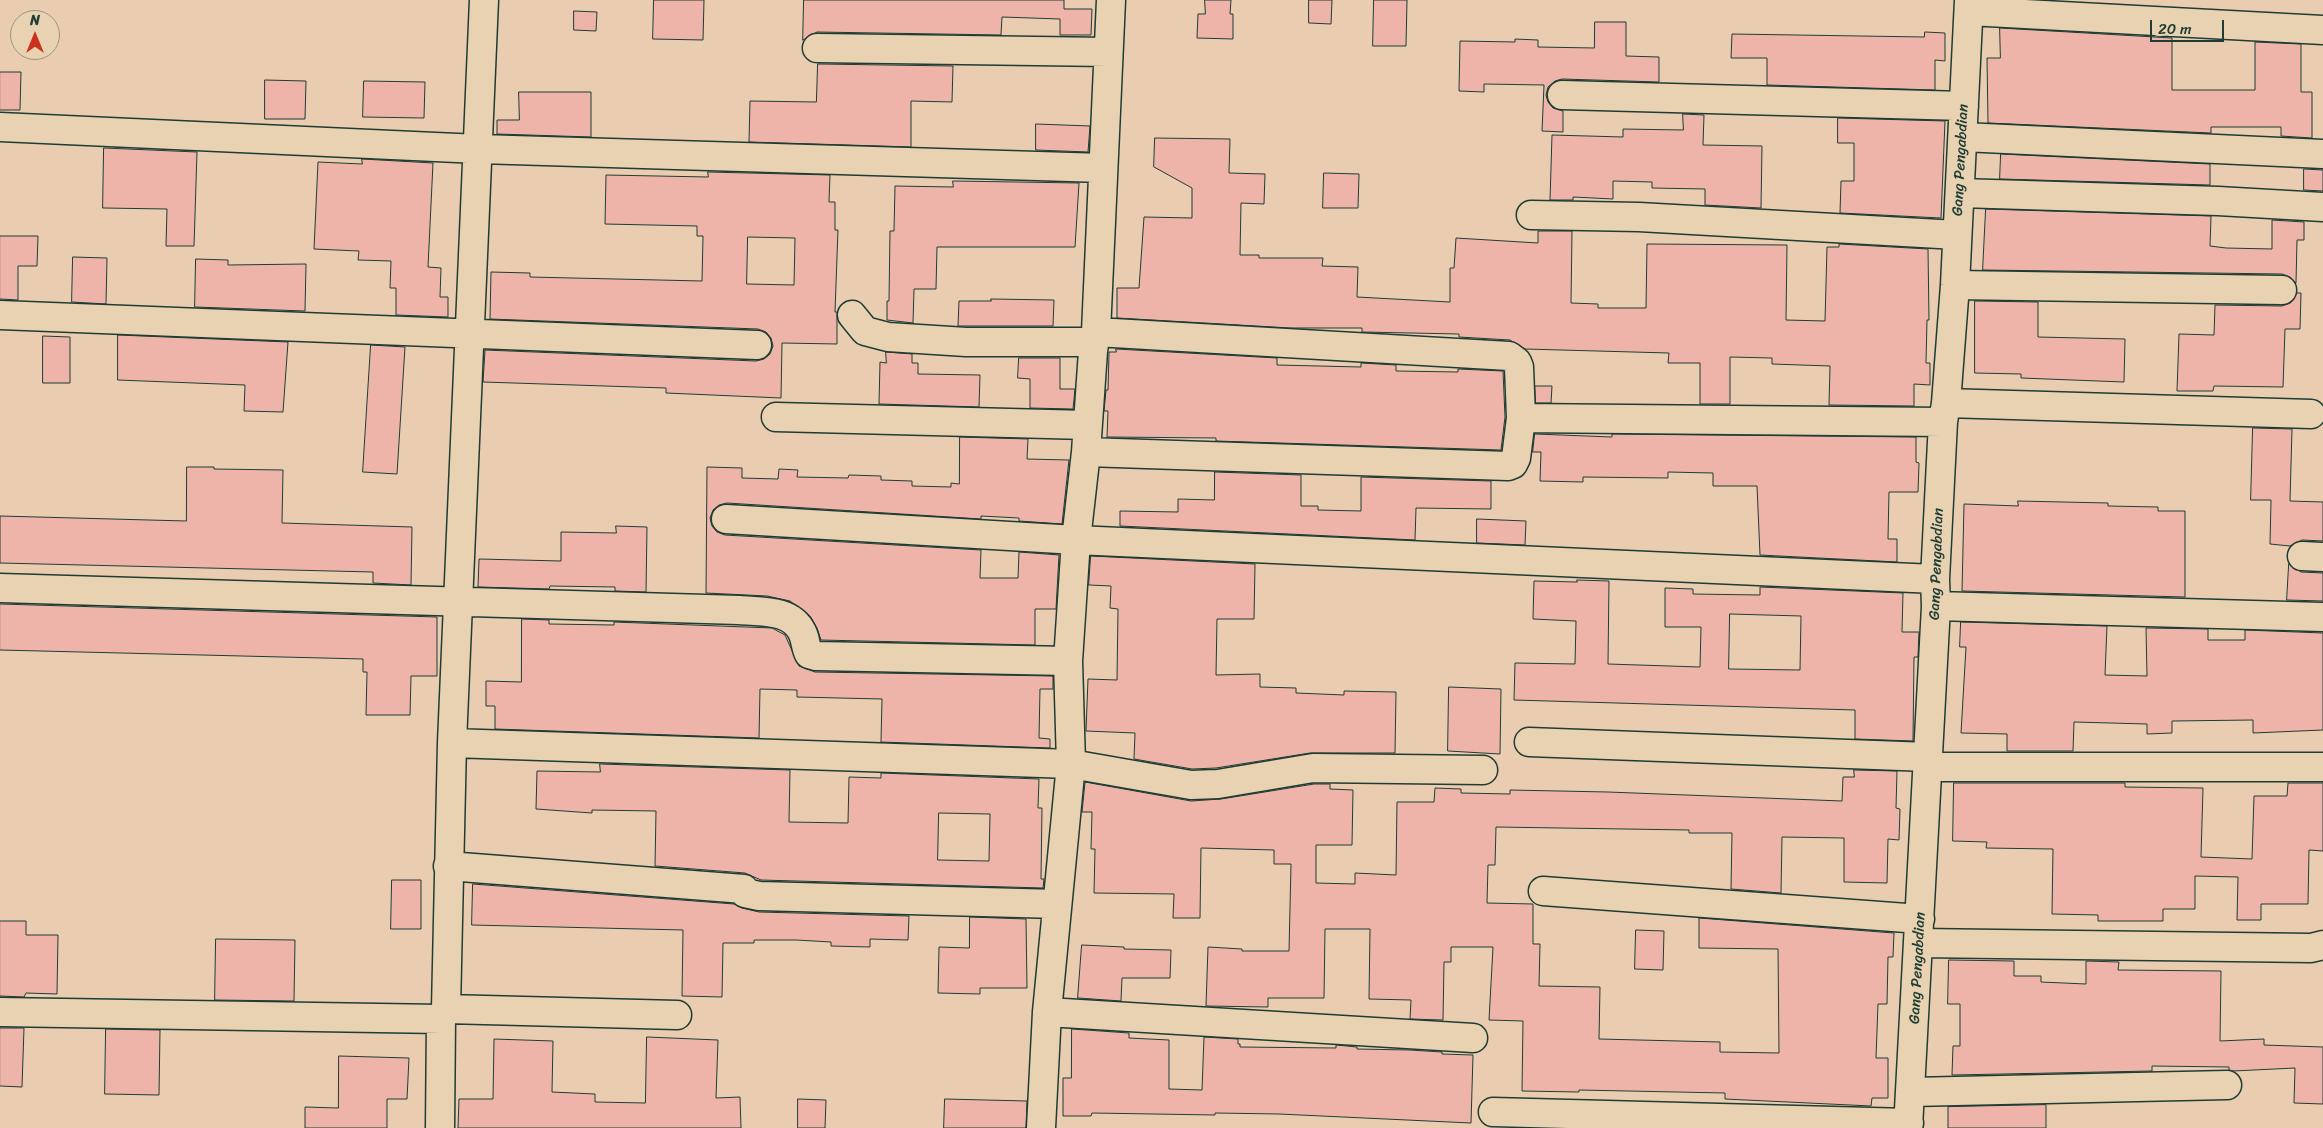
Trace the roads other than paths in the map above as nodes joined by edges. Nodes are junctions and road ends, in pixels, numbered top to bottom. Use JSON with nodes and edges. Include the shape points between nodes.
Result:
{"nodes":[{"id":1,"x":484,"y":0,"type":"edge"},
{"id":2,"x":1111,"y":0,"type":"edge"},
{"id":3,"x":1969,"y":5,"type":"edge"},
{"id":4,"x":2323,"y":30,"type":"edge"},
{"id":5,"x":817,"y":48,"type":"dead end"},
{"id":6,"x":1108,"y":52,"type":"junction"},
{"id":7,"x":1562,"y":95,"type":"dead end"},
{"id":8,"x":1964,"y":106,"type":"junction"},
{"id":9,"x":0,"y":127,"type":"edge"},
{"id":10,"x":1963,"y":137,"type":"junction"},
{"id":11,"x":479,"y":149,"type":"junction"},
{"id":12,"x":2323,"y":154,"type":"edge"},
{"id":13,"x":1103,"y":168,"type":"junction"},
{"id":14,"x":1960,"y":193,"type":"junction"},
{"id":15,"x":2323,"y":207,"type":"edge"},
{"id":16,"x":1531,"y":215,"type":"dead end"},
{"id":17,"x":1957,"y":235,"type":"junction"},
{"id":18,"x":1955,"y":285,"type":"junction"},
{"id":19,"x":2282,"y":290,"type":"dead end"},
{"id":20,"x":0,"y":315,"type":"edge"},
{"id":21,"x":852,"y":315,"type":"dead end"},
{"id":22,"x":469,"y":335,"type":"junction"},
{"id":23,"x":1095,"y":337,"type":"junction"},
{"id":24,"x":757,"y":344,"type":"dead end"},
{"id":25,"x":1944,"y":413,"type":"junction"},
{"id":26,"x":2311,"y":414,"type":"dead end"},
{"id":27,"x":776,"y":417,"type":"dead end"},
{"id":28,"x":1521,"y":418,"type":"junction"},
{"id":29,"x":1087,"y":425,"type":"junction"},
{"id":30,"x":1086,"y":452,"type":"junction"},
{"id":31,"x":726,"y":519,"type":"dead end"},
{"id":32,"x":1076,"y":540,"type":"junction"},
{"id":33,"x":1935,"y":578,"type":"junction"},
{"id":34,"x":0,"y":588,"type":"edge"},
{"id":35,"x":458,"y":601,"type":"junction"},
{"id":36,"x":1936,"y":606,"type":"junction"},
{"id":37,"x":2323,"y":617,"type":"edge"},
{"id":38,"x":1068,"y":661,"type":"junction"},
{"id":39,"x":1528,"y":742,"type":"dead end"},
{"id":40,"x":452,"y":743,"type":"junction"},
{"id":41,"x":1928,"y":762,"type":"junction"},
{"id":42,"x":1070,"y":764,"type":"junction"},
{"id":43,"x":2323,"y":767,"type":"edge"},
{"id":44,"x":1482,"y":770,"type":"dead end"},
{"id":45,"x":448,"y":866,"type":"junction"},
{"id":46,"x":1543,"y":891,"type":"dead end"},
{"id":47,"x":1057,"y":904,"type":"junction"},
{"id":48,"x":1920,"y":931,"type":"junction"},
{"id":49,"x":2323,"y":945,"type":"edge"},
{"id":50,"x":0,"y":1012,"type":"edge"},
{"id":51,"x":1047,"y":1012,"type":"junction"},
{"id":52,"x":443,"y":1014,"type":"junction"},
{"id":53,"x":677,"y":1015,"type":"dead end"},
{"id":54,"x":1473,"y":1038,"type":"dead end"},
{"id":55,"x":2227,"y":1085,"type":"dead end"},
{"id":56,"x":1911,"y":1092,"type":"junction"},
{"id":57,"x":1493,"y":1112,"type":"dead end"},
{"id":58,"x":1909,"y":1125,"type":"edge"},
{"id":59,"x":440,"y":1128,"type":"edge"},
{"id":60,"x":1041,"y":1128,"type":"edge"},
{"id":61,"x":1052,"y":1128,"type":"edge"}],
"edges":[{"from":1,"to":11,"type":"street"},
{"from":2,"to":6,"type":"street"},
{"from":3,"to":4,"type":"street"},
{"from":3,"to":8,"type":"street","name":"Gang Pengabdian"},
{"from":5,"to":6,"type":"street"},
{"from":6,"to":13,"type":"street"},
{"from":7,"to":8,"type":"street"},
{"from":8,"to":10,"type":"street","name":"Gang Pengabdian"},
{"from":9,"to":11,"type":"street"},
{"from":10,"to":12,"type":"street"},
{"from":10,"to":14,"type":"street","name":"Gang Pengabdian"},
{"from":11,"to":13,"type":"street"},
{"from":11,"to":22,"type":"street"},
{"from":13,"to":23,"type":"street"},
{"from":14,"to":15,"type":"street"},
{"from":14,"to":17,"type":"street","name":"Gang Pengabdian"},
{"from":16,"to":17,"type":"street","via":[[1639,217]]},
{"from":17,"to":18,"type":"street","name":"Gang Pengabdian"},
{"from":18,"to":19,"type":"street"},
{"from":18,"to":25,"type":"street","name":"Gang Pengabdian"},
{"from":20,"to":22,"type":"street"},
{"from":21,"to":23,"type":"street","via":[[864,332],[888,337],[985,342]]},
{"from":22,"to":24,"type":"street"},
{"from":22,"to":35,"type":"street"},
{"from":23,"to":28,"type":"street","via":[[1509,356],[1519,367]]},
{"from":23,"to":29,"type":"street"},
{"from":25,"to":26,"type":"street"},
{"from":25,"to":28,"type":"street"},
{"from":25,"to":33,"type":"street","name":"Gang Pengabdian"},
{"from":27,"to":29,"type":"street"},
{"from":28,"to":30,"type":"street","via":[[1516,458],[1508,466]]},
{"from":29,"to":30,"type":"street"},
{"from":30,"to":32,"type":"street"},
{"from":31,"to":32,"type":"street"},
{"from":32,"to":33,"type":"street"},
{"from":32,"to":38,"type":"street"},
{"from":33,"to":36,"type":"street","name":"Gang Pengabdian"},
{"from":34,"to":35,"type":"street"},
{"from":35,"to":38,"type":"street","via":[[782,614],[798,624],[809,654],[816,656]]},
{"from":35,"to":40,"type":"street"},
{"from":36,"to":37,"type":"street"},
{"from":36,"to":41,"type":"street","name":"Gang Pengabdian"},
{"from":38,"to":42,"type":"street"},
{"from":39,"to":41,"type":"street"},
{"from":40,"to":42,"type":"street"},
{"from":40,"to":45,"type":"street"},
{"from":41,"to":43,"type":"street"},
{"from":41,"to":48,"type":"street","name":"Gang Pengabdian"},
{"from":42,"to":44,"type":"street","via":[[1191,785],[1218,784],[1314,768]]},
{"from":42,"to":47,"type":"street"},
{"from":45,"to":47,"type":"street","via":[[744,889],[745,893],[759,896]]},
{"from":45,"to":52,"type":"street"},
{"from":46,"to":48,"type":"street"},
{"from":47,"to":51,"type":"street"},
{"from":48,"to":49,"type":"street","via":[[2311,948]]},
{"from":48,"to":56,"type":"street","name":"Gang Pengabdian"},
{"from":50,"to":52,"type":"street"},
{"from":51,"to":54,"type":"street"},
{"from":51,"to":60,"type":"street"},
{"from":52,"to":53,"type":"street"},
{"from":52,"to":59,"type":"street"},
{"from":55,"to":56,"type":"street"},
{"from":56,"to":58,"type":"street","name":"Gang Pengabdian"},
{"from":57,"to":58,"type":"street"},
{"from":60,"to":61,"type":"street"}]}
